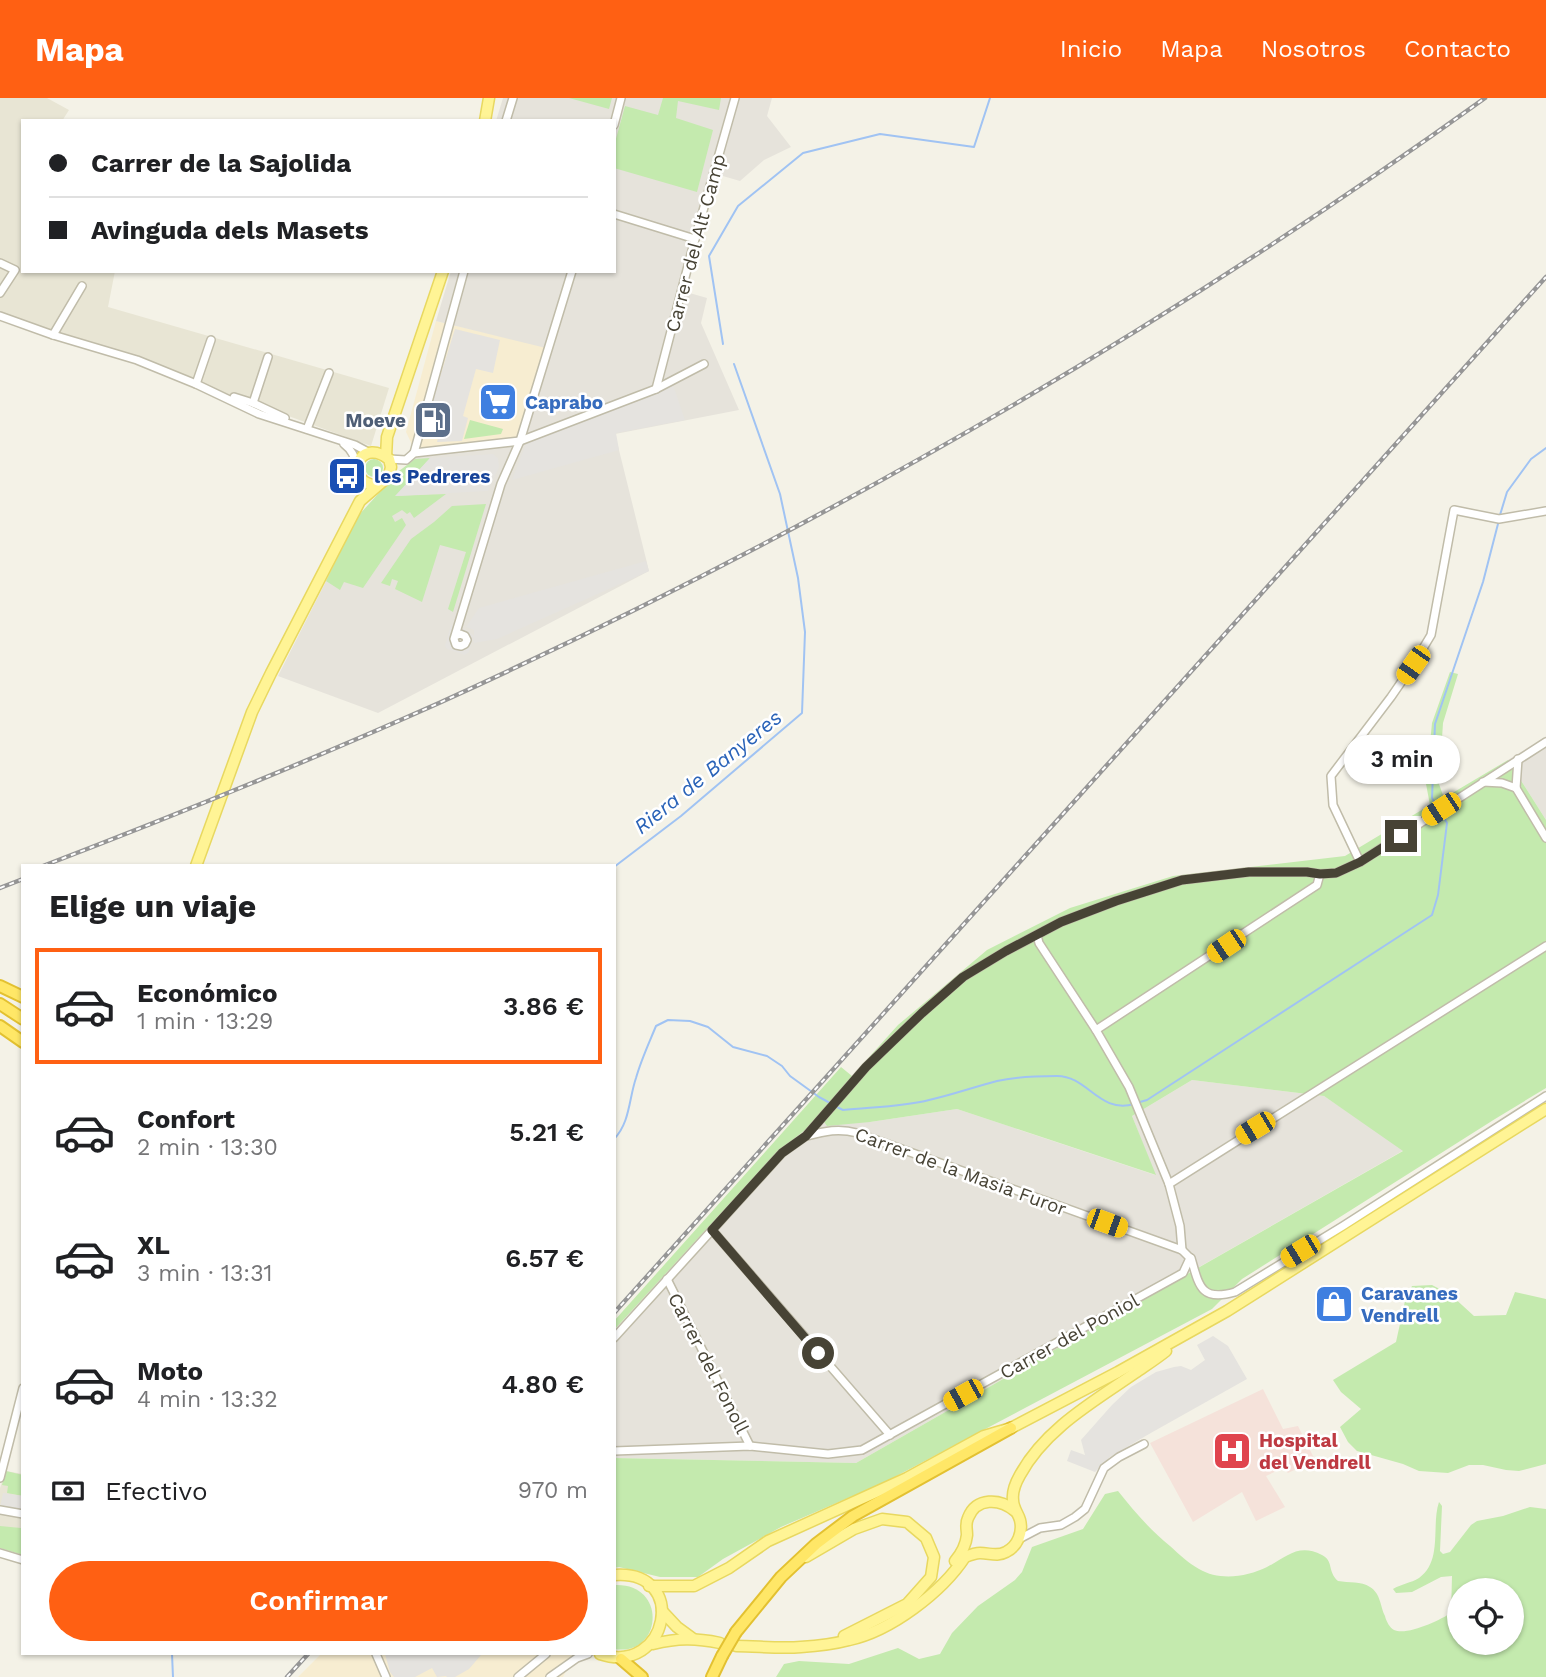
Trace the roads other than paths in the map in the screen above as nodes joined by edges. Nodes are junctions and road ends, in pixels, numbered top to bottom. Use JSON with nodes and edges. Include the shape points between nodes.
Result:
{"nodes":[{"id":1,"x":489,"y":98,"type":"edge"},
{"id":2,"x":513,"y":98,"type":"edge"},
{"id":3,"x":621,"y":98,"type":"edge"},
{"id":4,"x":734,"y":98,"type":"edge"},
{"id":5,"x":485,"y":119,"type":"edge"},
{"id":6,"x":507,"y":119,"type":"edge"},
{"id":7,"x":616,"y":119,"type":"edge"},
{"id":8,"x":616,"y":215,"type":"edge"},
{"id":9,"x":695,"y":239,"type":"junction"},
{"id":10,"x":0,"y":262,"type":"edge"},
{"id":11,"x":442,"y":273,"type":"edge"},
{"id":12,"x":463,"y":273,"type":"edge"},
{"id":13,"x":571,"y":273,"type":"edge"},
{"id":14,"x":82,"y":286,"type":"dead end"},
{"id":15,"x":0,"y":293,"type":"edge"},
{"id":16,"x":0,"y":316,"type":"edge"},
{"id":17,"x":53,"y":335,"type":"junction"},
{"id":18,"x":211,"y":341,"type":"dead end"},
{"id":19,"x":268,"y":357,"type":"dead end"},
{"id":20,"x":704,"y":364,"type":"dead end"},
{"id":21,"x":329,"y":373,"type":"dead end"},
{"id":22,"x":196,"y":384,"type":"junction"},
{"id":23,"x":656,"y":389,"type":"junction"},
{"id":24,"x":253,"y":403,"type":"junction"},
{"id":25,"x":307,"y":429,"type":"junction"},
{"id":26,"x":387,"y":437,"type":"junction"},
{"id":27,"x":337,"y":439,"type":"junction"},
{"id":28,"x":520,"y":441,"type":"junction"},
{"id":29,"x":371,"y":452,"type":"junction"},
{"id":30,"x":414,"y":453,"type":"junction"},
{"id":31,"x":388,"y":458,"type":"junction"},
{"id":32,"x":402,"y":459,"type":"junction"},
{"id":33,"x":358,"y":472,"type":"junction"},
{"id":34,"x":389,"y":476,"type":"junction"},
{"id":35,"x":376,"y":486,"type":"junction"},
{"id":36,"x":359,"y":501,"type":"junction"},
{"id":37,"x":1546,"y":511,"type":"edge"},
{"id":38,"x":457,"y":631,"type":"dead end"},
{"id":39,"x":1546,"y":742,"type":"edge"},
{"id":40,"x":1518,"y":759,"type":"junction"},
{"id":41,"x":1503,"y":769,"type":"junction"},
{"id":42,"x":1517,"y":773,"type":"junction"},
{"id":43,"x":1482,"y":782,"type":"junction"},
{"id":44,"x":1502,"y":783,"type":"junction"},
{"id":45,"x":1516,"y":789,"type":"junction"},
{"id":46,"x":1546,"y":838,"type":"edge"},
{"id":47,"x":1360,"y":862,"type":"junction"},
{"id":48,"x":197,"y":864,"type":"edge"},
{"id":49,"x":1320,"y":874,"type":"junction"},
{"id":50,"x":1037,"y":935,"type":"junction"},
{"id":51,"x":1546,"y":946,"type":"edge"},
{"id":52,"x":0,"y":986,"type":"edge"},
{"id":53,"x":21,"y":996,"type":"edge"},
{"id":54,"x":0,"y":1004,"type":"edge"},
{"id":55,"x":21,"y":1017,"type":"edge"},
{"id":56,"x":0,"y":1026,"type":"edge"},
{"id":57,"x":1096,"y":1030,"type":"junction"},
{"id":58,"x":21,"y":1041,"type":"edge"},
{"id":59,"x":1546,"y":1097,"type":"edge"},
{"id":60,"x":1546,"y":1109,"type":"edge"},
{"id":61,"x":806,"y":1136,"type":"junction"},
{"id":62,"x":1169,"y":1184,"type":"junction"},
{"id":63,"x":712,"y":1230,"type":"junction"},
{"id":64,"x":1182,"y":1250,"type":"junction"},
{"id":65,"x":1191,"y":1258,"type":"junction"},
{"id":66,"x":667,"y":1279,"type":"junction"},
{"id":67,"x":616,"y":1336,"type":"edge"},
{"id":68,"x":1178,"y":1338,"type":"junction"},
{"id":69,"x":21,"y":1396,"type":"edge"},
{"id":70,"x":1011,"y":1428,"type":"junction"},
{"id":71,"x":890,"y":1435,"type":"junction"},
{"id":72,"x":1144,"y":1444,"type":"dead end"},
{"id":73,"x":750,"y":1446,"type":"junction"},
{"id":74,"x":616,"y":1451,"type":"edge"},
{"id":75,"x":0,"y":1478,"type":"edge"},
{"id":76,"x":0,"y":1510,"type":"edge"},
{"id":77,"x":21,"y":1514,"type":"edge"},
{"id":78,"x":1018,"y":1516,"type":"junction"},
{"id":79,"x":1040,"y":1528,"type":"junction"},
{"id":80,"x":967,"y":1536,"type":"junction"},
{"id":81,"x":1019,"y":1538,"type":"junction"},
{"id":82,"x":0,"y":1553,"type":"edge"},
{"id":83,"x":981,"y":1553,"type":"junction"},
{"id":84,"x":21,"y":1559,"type":"edge"},
{"id":85,"x":796,"y":1562,"type":"junction"},
{"id":86,"x":616,"y":1575,"type":"edge"},
{"id":87,"x":649,"y":1586,"type":"junction"},
{"id":88,"x":663,"y":1611,"type":"junction"},
{"id":89,"x":692,"y":1638,"type":"junction"},
{"id":90,"x":841,"y":1638,"type":"junction"},
{"id":91,"x":720,"y":1643,"type":"dead end"},
{"id":92,"x":653,"y":1644,"type":"junction"},
{"id":93,"x":823,"y":1644,"type":"junction"},
{"id":94,"x":736,"y":1646,"type":"dead end"},
{"id":95,"x":376,"y":1655,"type":"edge"},
{"id":96,"x":545,"y":1655,"type":"edge"},
{"id":97,"x":568,"y":1655,"type":"edge"},
{"id":98,"x":586,"y":1655,"type":"edge"},
{"id":99,"x":602,"y":1655,"type":"edge"},
{"id":100,"x":621,"y":1659,"type":"junction"},
{"id":101,"x":561,"y":1668,"type":"junction"},
{"id":102,"x":386,"y":1677,"type":"edge"},
{"id":103,"x":518,"y":1677,"type":"edge"},
{"id":104,"x":550,"y":1677,"type":"edge"},
{"id":105,"x":642,"y":1677,"type":"edge"},
{"id":106,"x":712,"y":1677,"type":"edge"}],
"edges":[{"from":1,"to":5,"type":"main road"},
{"from":2,"to":6,"type":"street"},
{"from":3,"to":7,"type":"street"},
{"from":4,"to":9,"type":"street","name":"Carrer del Alt Camp"},
{"from":8,"to":9,"type":"street"},
{"from":9,"to":23,"type":"street","name":"Carrer del Alt Camp"},
{"from":10,"to":15,"type":"street","via":[[15,270]]},
{"from":11,"to":26,"type":"main road"},
{"from":12,"to":30,"type":"street"},
{"from":13,"to":28,"type":"street"},
{"from":14,"to":17,"type":"street"},
{"from":16,"to":17,"type":"street"},
{"from":17,"to":22,"type":"street","via":[[137,360]]},
{"from":18,"to":22,"type":"street"},
{"from":19,"to":24,"type":"street"},
{"from":20,"to":23,"type":"street"},
{"from":21,"to":25,"type":"street"},
{"from":22,"to":24,"type":"street"},
{"from":22,"to":25,"type":"street","via":[[259,414]]},
{"from":23,"to":28,"type":"street"},
{"from":24,"to":25,"type":"street"},
{"from":25,"to":27,"type":"street"},
{"from":26,"to":29,"type":"main road"},
{"from":26,"to":31,"type":"main road"},
{"from":27,"to":29,"type":"street"},
{"from":27,"to":33,"type":"street","via":[[355,456]]},
{"from":28,"to":30,"type":"street"},
{"from":28,"to":38,"type":"street","via":[[501,484]]},
{"from":29,"to":31,"type":"main road"},
{"from":29,"to":33,"type":"main road","via":[[360,458]]},
{"from":30,"to":32,"type":"street"},
{"from":31,"to":32,"type":"street"},
{"from":31,"to":34,"type":"main road"},
{"from":32,"to":34,"type":"street"},
{"from":33,"to":35,"type":"main road","via":[[365,482]]},
{"from":33,"to":36,"type":"main road"},
{"from":34,"to":35,"type":"main road"},
{"from":35,"to":36,"type":"main road"},
{"from":36,"to":48,"type":"main road","via":[[252,712]]},
{"from":37,"to":47,"type":"street","via":[[1499,519],[1454,510],[1431,635],[1331,776],[1332,805]]},
{"from":39,"to":40,"type":"street"},
{"from":40,"to":41,"type":"street"},
{"from":40,"to":42,"type":"street"},
{"from":41,"to":42,"type":"street"},
{"from":41,"to":43,"type":"street"},
{"from":41,"to":44,"type":"street"},
{"from":42,"to":45,"type":"street"},
{"from":43,"to":44,"type":"street"},
{"from":43,"to":47,"type":"street"},
{"from":44,"to":45,"type":"street"},
{"from":45,"to":46,"type":"street"},
{"from":47,"to":49,"type":"street","via":[[1336,873]]},
{"from":49,"to":50,"type":"street","via":[[1249,872],[1182,880],[1116,901]]},
{"from":49,"to":57,"type":"street","via":[[1317,885]]},
{"from":50,"to":57,"type":"street"},
{"from":50,"to":61,"type":"street","via":[[963,977],[866,1067]]},
{"from":51,"to":62,"type":"street"},
{"from":52,"to":53,"type":"highway"},
{"from":54,"to":55,"type":"highway"},
{"from":56,"to":58,"type":"highway"},
{"from":57,"to":62,"type":"street","via":[[1133,1097]]},
{"from":59,"to":65,"type":"street","via":[[1235,1292],[1222,1296],[1206,1293]]},
{"from":60,"to":68,"type":"main road"},
{"from":61,"to":63,"type":"street","via":[[782,1153]]},
{"from":61,"to":64,"type":"street","name":"Carrer de la Masia Furor","via":[[825,1131],[857,1133]]},
{"from":62,"to":64,"type":"street"},
{"from":63,"to":66,"type":"street"},
{"from":63,"to":71,"type":"street"},
{"from":64,"to":65,"type":"street","name":"Carrer de la Masia Furor"},
{"from":65,"to":71,"type":"street","name":"Carrer del Poniol","via":[[1183,1273]]},
{"from":66,"to":67,"type":"street"},
{"from":66,"to":73,"type":"street","name":"Carrer del Fonoll"},
{"from":68,"to":70,"type":"main road"},
{"from":68,"to":78,"type":"main road","via":[[1048,1438],[1014,1488]]},
{"from":69,"to":75,"type":"street"},
{"from":70,"to":85,"type":"highway","via":[[853,1516]]},
{"from":70,"to":87,"type":"main road","via":[[984,1436],[907,1478],[768,1541],[694,1586]]},
{"from":71,"to":73,"type":"street","name":"Carrer del Poniol","via":[[862,1450],[828,1454]]},
{"from":72,"to":79,"type":"street","via":[[1104,1468],[1085,1509],[1061,1525]]},
{"from":73,"to":74,"type":"street","name":"Carrer del Poniol"},
{"from":76,"to":77,"type":"street"},
{"from":78,"to":79,"type":"street"},
{"from":78,"to":80,"type":"main road","via":[[999,1501],[981,1504],[968,1517]]},
{"from":78,"to":81,"type":"main road"},
{"from":79,"to":81,"type":"street"},
{"from":80,"to":83,"type":"main road"},
{"from":80,"to":90,"type":"main road","via":[[961,1553],[929,1591],[880,1625]]},
{"from":81,"to":83,"type":"main road","via":[[1007,1552]]},
{"from":82,"to":84,"type":"street"},
{"from":83,"to":93,"type":"main road","via":[[965,1557],[933,1594],[904,1616],[851,1640]]},
{"from":85,"to":90,"type":"main road","via":[[882,1519],[907,1522],[926,1538],[934,1557],[931,1577],[907,1604]]},
{"from":85,"to":106,"type":"highway","bridge":true,"via":[[737,1632]]},
{"from":86,"to":87,"type":"main road","via":[[633,1576]]},
{"from":87,"to":88,"type":"main road"},
{"from":88,"to":89,"type":"main road"},
{"from":88,"to":92,"type":"main road"},
{"from":89,"to":91,"type":"main road"},
{"from":89,"to":92,"type":"main road"},
{"from":90,"to":93,"type":"main road"},
{"from":92,"to":100,"type":"main road","via":[[639,1655]]},
{"from":93,"to":94,"type":"main road"},
{"from":95,"to":102,"type":"street"},
{"from":96,"to":103,"type":"street"},
{"from":97,"to":101,"type":"street"},
{"from":98,"to":101,"type":"street"},
{"from":99,"to":100,"type":"main road"},
{"from":100,"to":105,"type":"highway"},
{"from":101,"to":104,"type":"street"}]}
